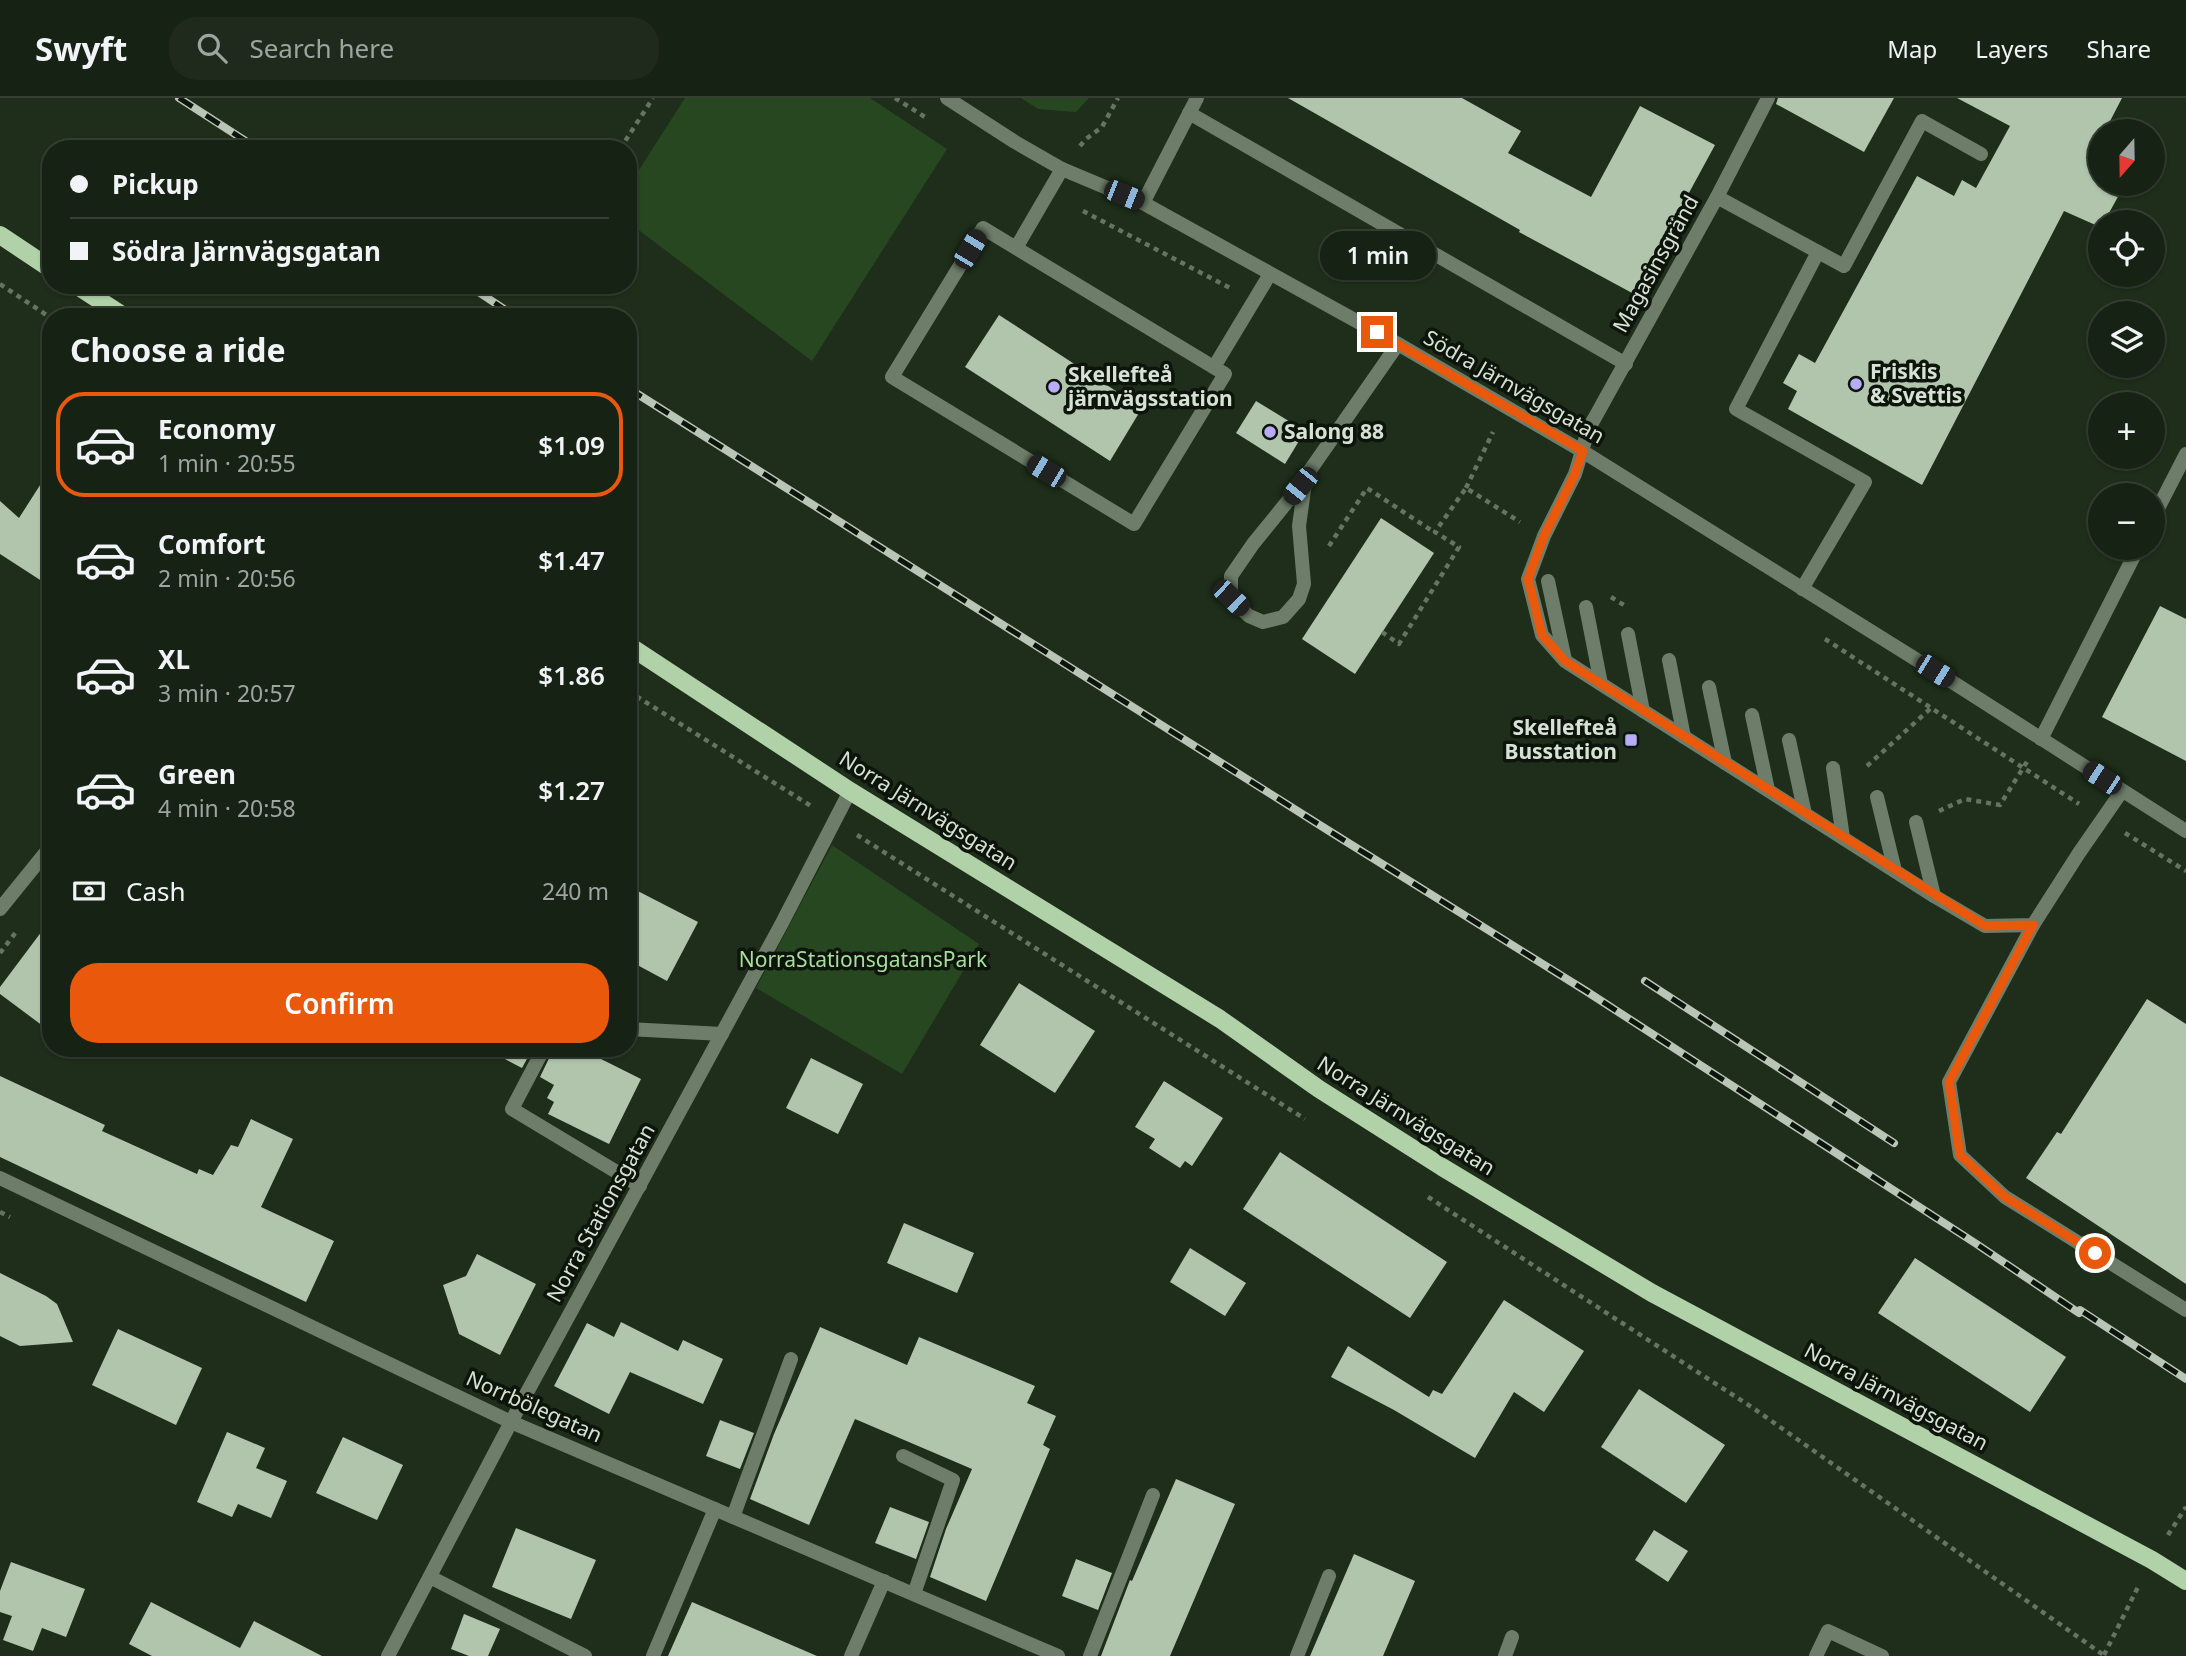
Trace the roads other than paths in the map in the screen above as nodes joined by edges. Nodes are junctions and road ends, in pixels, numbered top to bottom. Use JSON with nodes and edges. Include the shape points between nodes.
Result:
{"nodes":[{"id":1,"x":947,"y":98,"type":"edge"},
{"id":2,"x":1197,"y":98,"type":"edge"},
{"id":3,"x":1768,"y":98,"type":"edge"},
{"id":4,"x":1189,"y":113,"type":"junction"},
{"id":5,"x":1981,"y":154,"type":"dead end"},
{"id":6,"x":1062,"y":169,"type":"junction"},
{"id":7,"x":1717,"y":197,"type":"junction"},
{"id":8,"x":1143,"y":203,"type":"junction"},
{"id":9,"x":0,"y":235,"type":"edge"},
{"id":10,"x":1016,"y":248,"type":"junction"},
{"id":11,"x":1818,"y":252,"type":"junction"},
{"id":12,"x":42,"y":263,"type":"edge"},
{"id":13,"x":1270,"y":274,"type":"junction"},
{"id":14,"x":90,"y":294,"type":"edge"},
{"id":15,"x":111,"y":308,"type":"edge"},
{"id":16,"x":1398,"y":344,"type":"junction"},
{"id":17,"x":1626,"y":364,"type":"junction"},
{"id":18,"x":1214,"y":368,"type":"junction"},
{"id":19,"x":1583,"y":451,"type":"junction"},
{"id":20,"x":2186,"y":454,"type":"edge"},
{"id":21,"x":1306,"y":476,"type":"junction"},
{"id":22,"x":2165,"y":495,"type":"edge"},
{"id":23,"x":2132,"y":560,"type":"edge"},
{"id":24,"x":1548,"y":581,"type":"dead end"},
{"id":25,"x":1802,"y":589,"type":"junction"},
{"id":26,"x":1587,"y":607,"type":"dead end"},
{"id":27,"x":1628,"y":634,"type":"dead end"},
{"id":28,"x":637,"y":651,"type":"edge"},
{"id":29,"x":1669,"y":660,"type":"dead end"},
{"id":30,"x":1565,"y":661,"type":"junction"},
{"id":31,"x":1601,"y":684,"type":"junction"},
{"id":32,"x":1709,"y":687,"type":"dead end"},
{"id":33,"x":1643,"y":711,"type":"junction"},
{"id":34,"x":1752,"y":715,"type":"dead end"},
{"id":35,"x":1684,"y":737,"type":"junction"},
{"id":36,"x":2041,"y":739,"type":"junction"},
{"id":37,"x":1789,"y":740,"type":"dead end"},
{"id":38,"x":1725,"y":763,"type":"junction"},
{"id":39,"x":1833,"y":768,"type":"dead end"},
{"id":40,"x":850,"y":790,"type":"junction"},
{"id":41,"x":1768,"y":790,"type":"junction"},
{"id":42,"x":2122,"y":791,"type":"junction"},
{"id":43,"x":1877,"y":797,"type":"dead end"},
{"id":44,"x":1805,"y":814,"type":"junction"},
{"id":45,"x":1916,"y":822,"type":"dead end"},
{"id":46,"x":2186,"y":831,"type":"edge"},
{"id":47,"x":1843,"y":838,"type":"junction"},
{"id":48,"x":42,"y":857,"type":"edge"},
{"id":49,"x":1895,"y":871,"type":"junction"},
{"id":50,"x":1934,"y":896,"type":"junction"},
{"id":51,"x":0,"y":909,"type":"edge"},
{"id":52,"x":2033,"y":925,"type":"junction"},
{"id":53,"x":637,"y":1029,"type":"edge"},
{"id":54,"x":722,"y":1034,"type":"junction"},
{"id":55,"x":539,"y":1057,"type":"edge"},
{"id":56,"x":0,"y":1178,"type":"edge"},
{"id":57,"x":640,"y":1186,"type":"junction"},
{"id":58,"x":2186,"y":1310,"type":"edge"},
{"id":59,"x":791,"y":1359,"type":"dead end"},
{"id":60,"x":511,"y":1422,"type":"junction"},
{"id":61,"x":903,"y":1456,"type":"dead end"},
{"id":62,"x":1153,"y":1495,"type":"dead end"},
{"id":63,"x":715,"y":1509,"type":"junction"},
{"id":64,"x":733,"y":1517,"type":"junction"},
{"id":65,"x":1329,"y":1576,"type":"dead end"},
{"id":66,"x":430,"y":1577,"type":"junction"},
{"id":67,"x":884,"y":1581,"type":"junction"},
{"id":68,"x":2186,"y":1581,"type":"edge"},
{"id":69,"x":914,"y":1594,"type":"junction"},
{"id":70,"x":1512,"y":1637,"type":"dead end"},
{"id":71,"x":388,"y":1656,"type":"edge"},
{"id":72,"x":585,"y":1656,"type":"edge"},
{"id":73,"x":653,"y":1656,"type":"edge"},
{"id":74,"x":851,"y":1656,"type":"edge"},
{"id":75,"x":1058,"y":1656,"type":"edge"},
{"id":76,"x":1090,"y":1656,"type":"edge"},
{"id":77,"x":1297,"y":1656,"type":"edge"},
{"id":78,"x":1505,"y":1656,"type":"edge"},
{"id":79,"x":1816,"y":1656,"type":"edge"},
{"id":80,"x":1882,"y":1656,"type":"edge"}],
"edges":[{"from":1,"to":6,"type":"street","name":"Södra Järnvägsgatan"},
{"from":2,"to":4,"type":"street"},
{"from":3,"to":7,"type":"street","name":"Magasinsgränd"},
{"from":4,"to":8,"type":"street"},
{"from":4,"to":17,"type":"street"},
{"from":5,"to":11,"type":"street","via":[[1922,121],[1844,266]]},
{"from":6,"to":8,"type":"street","name":"Södra Järnvägsgatan"},
{"from":6,"to":10,"type":"street"},
{"from":7,"to":11,"type":"street"},
{"from":7,"to":17,"type":"street","name":"Magasinsgränd"},
{"from":8,"to":13,"type":"street","name":"Södra Järnvägsgatan"},
{"from":9,"to":12,"type":"main road"},
{"from":10,"to":18,"type":"street"},
{"from":10,"to":18,"type":"street","via":[[983,228],[892,377],[1134,524],[1224,374]]},
{"from":11,"to":25,"type":"street","via":[[1736,409],[1865,482]]},
{"from":13,"to":16,"type":"street","name":"Södra Järnvägsgatan"},
{"from":13,"to":18,"type":"street"},
{"from":14,"to":15,"type":"main road"},
{"from":16,"to":19,"type":"street","name":"Södra Järnvägsgatan"},
{"from":16,"to":21,"type":"street"},
{"from":17,"to":19,"type":"street","name":"Magasinsgränd","via":[[1588,430]]},
{"from":19,"to":25,"type":"street","name":"Södra Järnvägsgatan"},
{"from":19,"to":30,"type":"street","name":"Magasinsgränd","via":[[1528,579],[1542,635]]},
{"from":20,"to":22,"type":"street"},
{"from":21,"to":21,"type":"street","via":[[1231,576],[1231,598],[1248,616],[1263,622],[1283,617],[1304,584],[1299,526]]},
{"from":23,"to":36,"type":"street"},
{"from":24,"to":30,"type":"street"},
{"from":25,"to":36,"type":"street","name":"Södra Järnvägsgatan"},
{"from":26,"to":31,"type":"street"},
{"from":27,"to":33,"type":"street"},
{"from":28,"to":40,"type":"main road","name":"Norra Järnvägsgatan"},
{"from":29,"to":35,"type":"street"},
{"from":30,"to":31,"type":"street","name":"Magasinsgränd"},
{"from":31,"to":33,"type":"street","name":"Magasinsgränd"},
{"from":32,"to":38,"type":"street"},
{"from":33,"to":35,"type":"street","name":"Magasinsgränd"},
{"from":34,"to":41,"type":"street"},
{"from":35,"to":38,"type":"street","name":"Magasinsgränd"},
{"from":36,"to":42,"type":"street","name":"Södra Järnvägsgatan"},
{"from":37,"to":44,"type":"street"},
{"from":38,"to":41,"type":"street","name":"Magasinsgränd"},
{"from":39,"to":47,"type":"street"},
{"from":40,"to":54,"type":"street","name":"Norra Stationsgatan"},
{"from":40,"to":68,"type":"main road","name":"Norra Järnvägsgatan","via":[[1220,1019],[1442,1167],[1653,1293]]},
{"from":41,"to":44,"type":"street","name":"Magasinsgränd"},
{"from":42,"to":46,"type":"street","name":"Södra Järnvägsgatan"},
{"from":42,"to":52,"type":"street"},
{"from":43,"to":49,"type":"street"},
{"from":44,"to":47,"type":"street","name":"Magasinsgränd"},
{"from":45,"to":50,"type":"street"},
{"from":47,"to":49,"type":"street","name":"Magasinsgränd"},
{"from":48,"to":51,"type":"street"},
{"from":49,"to":50,"type":"street","name":"Magasinsgränd"},
{"from":50,"to":52,"type":"street","name":"Magasinsgränd","via":[[1985,926]]},
{"from":52,"to":58,"type":"street","via":[[1949,1082],[1960,1155],[2005,1197]]},
{"from":53,"to":54,"type":"street"},
{"from":54,"to":57,"type":"street","name":"Norra Stationsgatan"},
{"from":55,"to":57,"type":"street","via":[[512,1109]]},
{"from":56,"to":60,"type":"street","name":"Norrbölegatan"},
{"from":57,"to":60,"type":"street","name":"Norra Stationsgatan"},
{"from":59,"to":64,"type":"street"},
{"from":60,"to":63,"type":"street","name":"Norrbölegatan"},
{"from":60,"to":66,"type":"street","name":"Norra Stationsgatan"},
{"from":61,"to":69,"type":"street","via":[[953,1480]]},
{"from":62,"to":76,"type":"street"},
{"from":63,"to":64,"type":"street","name":"Norrbölegatan"},
{"from":63,"to":73,"type":"street"},
{"from":64,"to":67,"type":"street","name":"Norrbölegatan"},
{"from":65,"to":77,"type":"street"},
{"from":66,"to":71,"type":"street","name":"Norra Stationsgatan"},
{"from":66,"to":72,"type":"street"},
{"from":67,"to":69,"type":"street","name":"Norrbölegatan"},
{"from":67,"to":74,"type":"street"},
{"from":69,"to":75,"type":"street","name":"Norrbölegatan"},
{"from":70,"to":78,"type":"street"},
{"from":79,"to":80,"type":"street","via":[[1828,1631]]}]}
